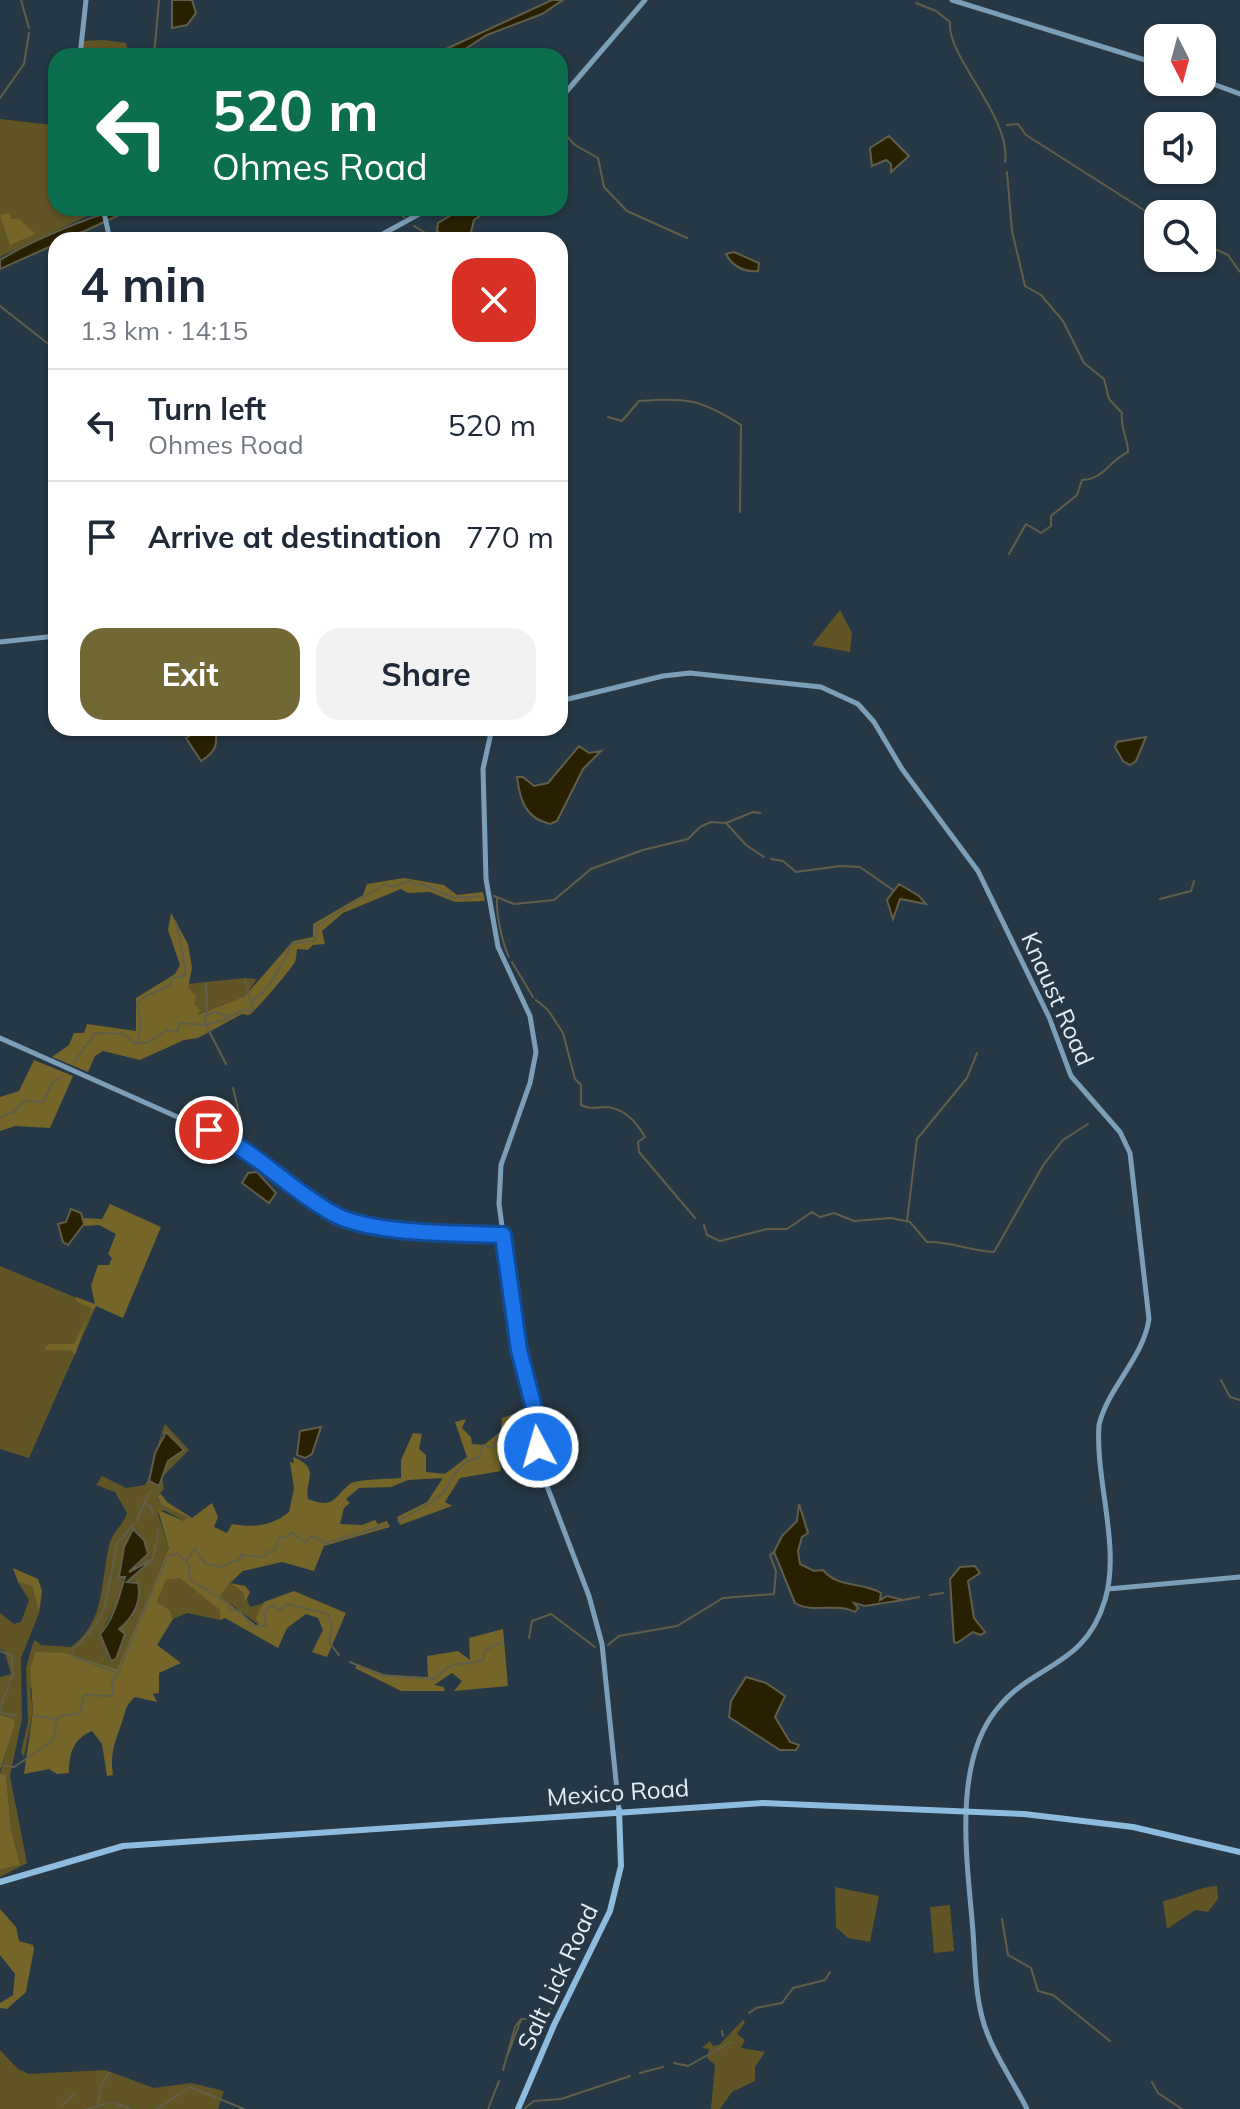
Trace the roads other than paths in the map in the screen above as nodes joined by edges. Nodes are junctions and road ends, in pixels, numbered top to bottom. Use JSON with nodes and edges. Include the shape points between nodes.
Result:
{"nodes":[{"id":1,"x":86,"y":0,"type":"edge"},
{"id":2,"x":645,"y":0,"type":"edge"},
{"id":3,"x":952,"y":0,"type":"edge"},
{"id":4,"x":81,"y":48,"type":"edge"},
{"id":5,"x":1144,"y":60,"type":"edge"},
{"id":6,"x":1216,"y":85,"type":"edge"},
{"id":7,"x":568,"y":90,"type":"edge"},
{"id":8,"x":1240,"y":94,"type":"edge"},
{"id":9,"x":416,"y":216,"type":"edge"},
{"id":10,"x":386,"y":232,"type":"edge"},
{"id":11,"x":48,"y":637,"type":"edge"},
{"id":12,"x":0,"y":642,"type":"edge"},
{"id":13,"x":568,"y":699,"type":"edge"},
{"id":14,"x":490,"y":736,"type":"edge"},
{"id":15,"x":0,"y":1038,"type":"edge"},
{"id":16,"x":503,"y":1235,"type":"junction"},
{"id":17,"x":1240,"y":1577,"type":"edge"},
{"id":18,"x":1108,"y":1589,"type":"junction"},
{"id":19,"x":636,"y":1809,"type":"junction"},
{"id":20,"x":619,"y":1810,"type":"junction"},
{"id":21,"x":968,"y":1810,"type":"junction"},
{"id":22,"x":604,"y":1811,"type":"junction"},
{"id":23,"x":621,"y":1827,"type":"junction"},
{"id":24,"x":1240,"y":1852,"type":"edge"},
{"id":25,"x":0,"y":1882,"type":"edge"},
{"id":26,"x":518,"y":2109,"type":"edge"},
{"id":27,"x":1027,"y":2109,"type":"edge"}],
"edges":[{"from":1,"to":4,"type":"main road"},
{"from":2,"to":7,"type":"main road"},
{"from":3,"to":5,"type":"main road"},
{"from":6,"to":8,"type":"main road"},
{"from":9,"to":10,"type":"main road"},
{"from":11,"to":12,"type":"main road"},
{"from":13,"to":18,"type":"main road","name":"Knaust Road","via":[[688,673],[836,691],[871,717],[902,769],[978,871],[1049,1017],[1071,1076],[1123,1136],[1131,1158],[1149,1319],[1099,1425]]},
{"from":14,"to":16,"type":"main road","via":[[483,769],[486,879],[498,947],[530,1016],[536,1052],[501,1165]]},
{"from":15,"to":16,"type":"main road","via":[[245,1147],[345,1220]]},
{"from":16,"to":20,"type":"main road","via":[[541,1466],[602,1644]]},
{"from":17,"to":18,"type":"main road"},
{"from":18,"to":21,"type":"main road","name":"Knaust Road","via":[[1096,1622],[1077,1649],[1012,1693],[989,1720],[971,1765]]},
{"from":19,"to":20,"type":"main road","name":"Mexico Road"},
{"from":19,"to":21,"type":"main road","name":"Mexico Road","via":[[781,1803]]},
{"from":19,"to":23,"type":"main road"},
{"from":20,"to":22,"type":"main road","name":"Mexico Road"},
{"from":20,"to":23,"type":"main road","name":"Salt Lick Road"},
{"from":21,"to":24,"type":"main road","name":"Mexico Road","via":[[1133,1827]]},
{"from":21,"to":27,"type":"main road","name":"Knaust Road","via":[[980,2010]]},
{"from":22,"to":23,"type":"main road"},
{"from":22,"to":25,"type":"main road","name":"Mexico Road","via":[[123,1846]]},
{"from":23,"to":26,"type":"main road","name":"Salt Lick Road","via":[[621,1866],[610,1911]]}]}
